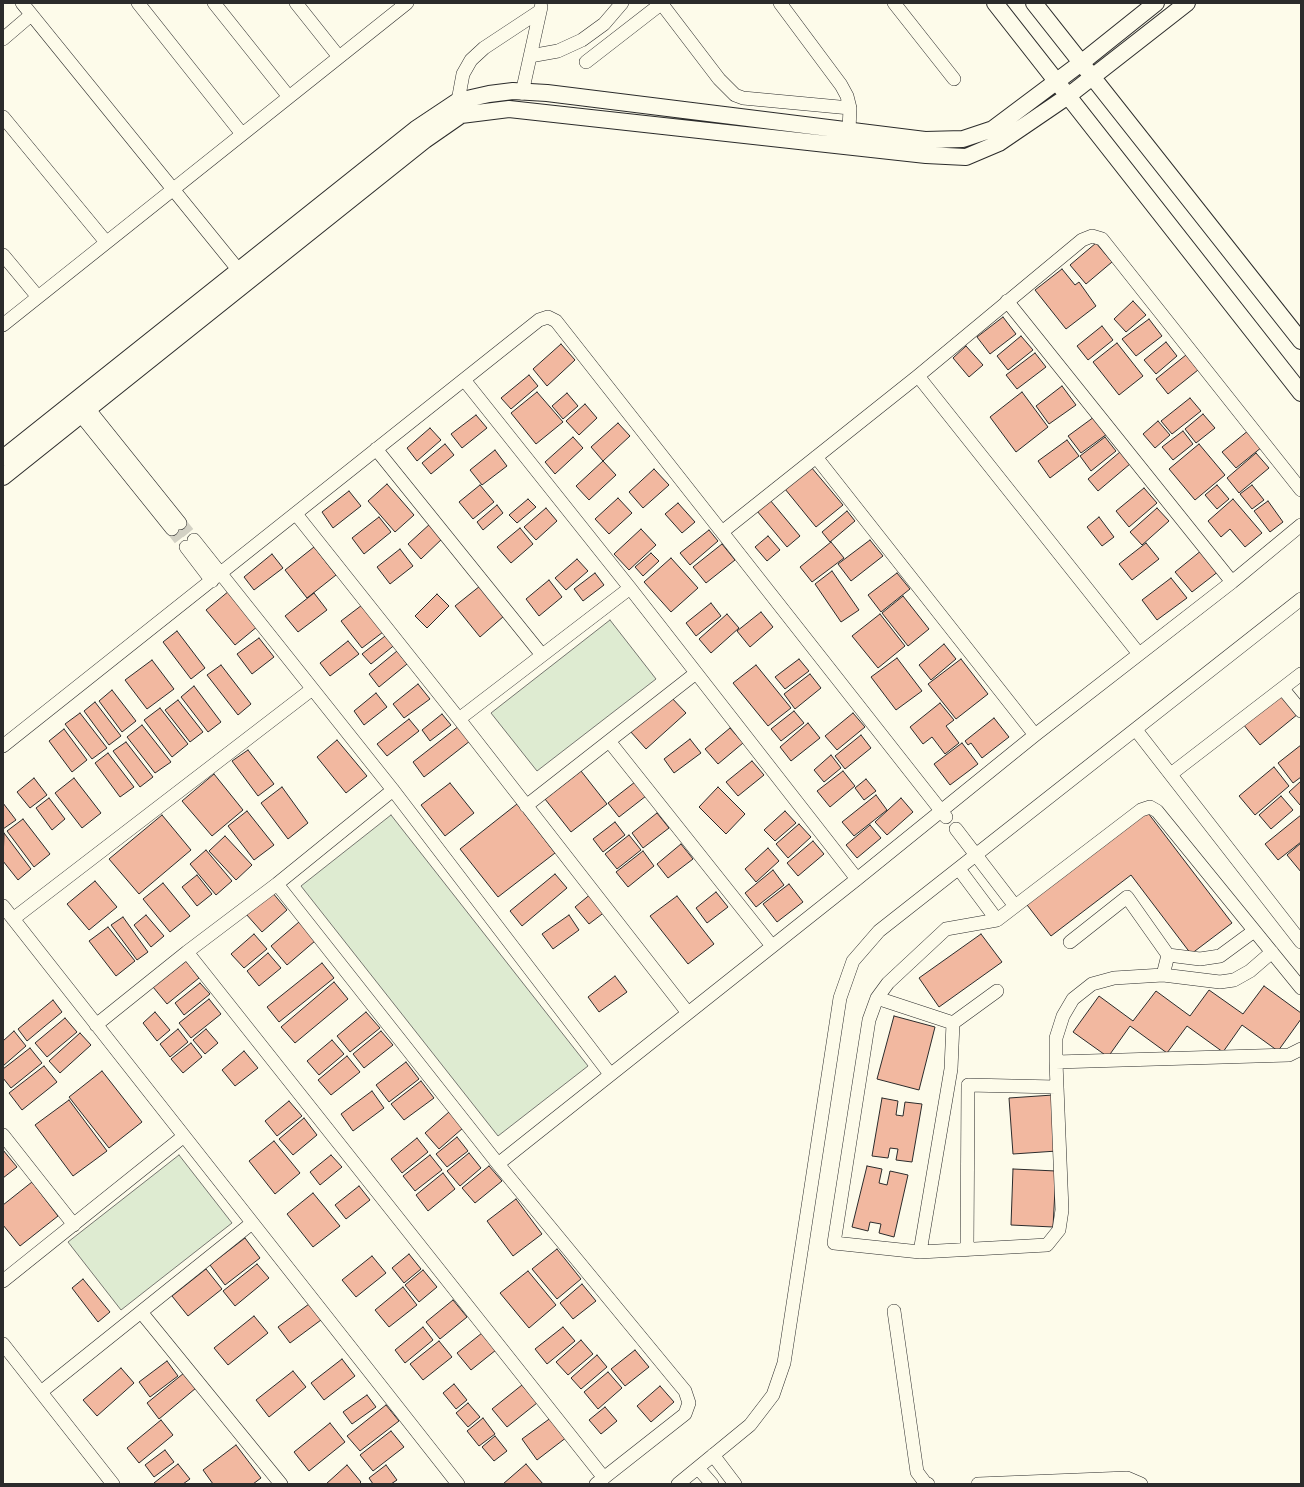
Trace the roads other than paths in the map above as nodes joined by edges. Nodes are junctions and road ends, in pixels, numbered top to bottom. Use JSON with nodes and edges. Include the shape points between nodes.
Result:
{"nodes":[{"id":1,"x":22,"y":3,"type":"edge"},
{"id":2,"x":138,"y":3,"type":"edge"},
{"id":3,"x":214,"y":3,"type":"edge"},
{"id":4,"x":408,"y":3,"type":"edge"},
{"id":5,"x":622,"y":3,"type":"edge"},
{"id":6,"x":662,"y":3,"type":"edge"},
{"id":7,"x":780,"y":3,"type":"edge"},
{"id":8,"x":894,"y":3,"type":"edge"},
{"id":9,"x":994,"y":3,"type":"edge"},
{"id":10,"x":1034,"y":3,"type":"edge"},
{"id":11,"x":1156,"y":3,"type":"edge"},
{"id":12,"x":1187,"y":3,"type":"edge"},
{"id":13,"x":299,"y":4,"type":"edge"},
{"id":14,"x":541,"y":7,"type":"edge"},
{"id":15,"x":32,"y":15,"type":"junction"},
{"id":16,"x":3,"y":39,"type":"edge"},
{"id":17,"x":530,"y":56,"type":"junction"},
{"id":18,"x":339,"y":58,"type":"junction"},
{"id":19,"x":586,"y":62,"type":"dead end"},
{"id":20,"x":1081,"y":63,"type":"junction"},
{"id":21,"x":1092,"y":77,"type":"junction"},
{"id":22,"x":954,"y":79,"type":"dead end"},
{"id":23,"x":1056,"y":82,"type":"junction"},
{"id":24,"x":522,"y":93,"type":"junction"},
{"id":25,"x":1068,"y":96,"type":"junction"},
{"id":26,"x":289,"y":97,"type":"junction"},
{"id":27,"x":460,"y":108,"type":"junction"},
{"id":28,"x":850,"y":108,"type":"junction"},
{"id":29,"x":3,"y":118,"type":"edge"},
{"id":30,"x":849,"y":130,"type":"junction"},
{"id":31,"x":242,"y":134,"type":"junction"},
{"id":32,"x":172,"y":189,"type":"junction"},
{"id":33,"x":106,"y":242,"type":"junction"},
{"id":34,"x":3,"y":254,"type":"edge"},
{"id":35,"x":243,"y":276,"type":"junction"},
{"id":36,"x":38,"y":297,"type":"junction"},
{"id":37,"x":1007,"y":301,"type":"junction"},
{"id":38,"x":3,"y":325,"type":"edge"},
{"id":39,"x":1301,"y":341,"type":"edge"},
{"id":40,"x":918,"y":376,"type":"junction"},
{"id":41,"x":464,"y":381,"type":"junction"},
{"id":42,"x":1301,"y":393,"type":"edge"},
{"id":43,"x":80,"y":407,"type":"junction"},
{"id":44,"x":376,"y":449,"type":"junction"},
{"id":45,"x":816,"y":457,"type":"junction"},
{"id":46,"x":3,"y":458,"type":"edge"},
{"id":47,"x":3,"y":477,"type":"edge"},
{"id":48,"x":1301,"y":490,"type":"edge"},
{"id":49,"x":296,"y":514,"type":"junction"},
{"id":50,"x":176,"y":526,"type":"tunnel mouth"},
{"id":51,"x":1301,"y":526,"type":"edge"},
{"id":52,"x":722,"y":532,"type":"junction"},
{"id":53,"x":190,"y":543,"type":"tunnel mouth"},
{"id":54,"x":216,"y":578,"type":"junction"},
{"id":55,"x":1232,"y":582,"type":"junction"},
{"id":56,"x":630,"y":588,"type":"junction"},
{"id":57,"x":1301,"y":599,"type":"edge"},
{"id":58,"x":1139,"y":654,"type":"junction"},
{"id":59,"x":542,"y":655,"type":"junction"},
{"id":60,"x":696,"y":673,"type":"junction"},
{"id":61,"x":1301,"y":674,"type":"edge"},
{"id":62,"x":1283,"y":689,"type":"junction"},
{"id":63,"x":311,"y":690,"type":"junction"},
{"id":64,"x":1301,"y":711,"type":"edge"},
{"id":65,"x":459,"y":720,"type":"junction"},
{"id":66,"x":1136,"y":730,"type":"junction"},
{"id":67,"x":1035,"y":735,"type":"junction"},
{"id":68,"x":609,"y":741,"type":"junction"},
{"id":69,"x":3,"y":746,"type":"edge"},
{"id":70,"x":1170,"y":774,"type":"junction"},
{"id":71,"x":393,"y":790,"type":"junction"},
{"id":72,"x":526,"y":806,"type":"junction"},
{"id":73,"x":943,"y":813,"type":"junction"},
{"id":74,"x":956,"y":829,"type":"dead end"},
{"id":75,"x":976,"y":855,"type":"junction"},
{"id":76,"x":959,"y":869,"type":"junction"},
{"id":77,"x":857,"y":878,"type":"junction"},
{"id":78,"x":277,"y":884,"type":"junction"},
{"id":79,"x":3,"y":906,"type":"edge"},
{"id":80,"x":1015,"y":906,"type":"junction"},
{"id":81,"x":13,"y":919,"type":"junction"},
{"id":82,"x":997,"y":920,"type":"junction"},
{"id":83,"x":1254,"y":931,"type":"junction"},
{"id":84,"x":1070,"y":942,"type":"dead end"},
{"id":85,"x":1301,"y":942,"type":"edge"},
{"id":86,"x":772,"y":946,"type":"junction"},
{"id":87,"x":187,"y":952,"type":"junction"},
{"id":88,"x":1272,"y":952,"type":"junction"},
{"id":89,"x":1168,"y":955,"type":"junction"},
{"id":90,"x":1163,"y":975,"type":"junction"},
{"id":91,"x":1301,"y":988,"type":"edge"},
{"id":92,"x":997,"y":991,"type":"dead end"},
{"id":93,"x":877,"y":998,"type":"junction"},
{"id":94,"x":688,"y":1012,"type":"junction"},
{"id":95,"x":953,"y":1023,"type":"junction"},
{"id":96,"x":96,"y":1025,"type":"junction"},
{"id":97,"x":1301,"y":1049,"type":"edge"},
{"id":98,"x":1056,"y":1062,"type":"junction"},
{"id":99,"x":610,"y":1074,"type":"junction"},
{"id":100,"x":1056,"y":1087,"type":"junction"},
{"id":101,"x":3,"y":1135,"type":"edge"},
{"id":102,"x":184,"y":1136,"type":"junction"},
{"id":103,"x":498,"y":1164,"type":"junction"},
{"id":104,"x":252,"y":1223,"type":"junction"},
{"id":105,"x":74,"y":1224,"type":"junction"},
{"id":106,"x":967,"y":1250,"type":"junction"},
{"id":107,"x":920,"y":1252,"type":"junction"},
{"id":108,"x":3,"y":1281,"type":"edge"},
{"id":109,"x":894,"y":1311,"type":"dead end"},
{"id":110,"x":141,"y":1312,"type":"junction"},
{"id":111,"x":3,"y":1344,"type":"edge"},
{"id":112,"x":41,"y":1392,"type":"junction"},
{"id":113,"x":713,"y":1455,"type":"junction"},
{"id":114,"x":698,"y":1468,"type":"junction"},
{"id":115,"x":600,"y":1481,"type":"edge"},
{"id":116,"x":685,"y":1482,"type":"edge"},
{"id":117,"x":113,"y":1484,"type":"edge"},
{"id":118,"x":281,"y":1484,"type":"edge"},
{"id":119,"x":458,"y":1484,"type":"edge"},
{"id":120,"x":712,"y":1484,"type":"edge"},
{"id":121,"x":735,"y":1484,"type":"edge"},
{"id":122,"x":928,"y":1484,"type":"edge"},
{"id":123,"x":978,"y":1484,"type":"edge"},
{"id":124,"x":1141,"y":1484,"type":"edge"}],
"edges":[{"from":1,"to":15,"type":"street"},
{"from":2,"to":31,"type":"street"},
{"from":3,"to":26,"type":"street"},
{"from":4,"to":18,"type":"street"},
{"from":5,"to":17,"type":"street","via":[[604,24],[582,40],[558,51]]},
{"from":6,"to":19,"type":"street"},
{"from":6,"to":28,"type":"street","via":[[719,80],[734,95]]},
{"from":7,"to":28,"type":"street","via":[[841,85]]},
{"from":8,"to":22,"type":"street"},
{"from":9,"to":23,"type":"street"},
{"from":10,"to":20,"type":"street"},
{"from":11,"to":20,"type":"street"},
{"from":12,"to":21,"type":"street"},
{"from":13,"to":18,"type":"street"},
{"from":14,"to":17,"type":"street"},
{"from":14,"to":27,"type":"street","via":[[471,60],[463,74]]},
{"from":15,"to":16,"type":"street"},
{"from":15,"to":32,"type":"street"},
{"from":17,"to":24,"type":"street"},
{"from":18,"to":26,"type":"street"},
{"from":20,"to":21,"type":"street"},
{"from":20,"to":23,"type":"street"},
{"from":21,"to":25,"type":"street"},
{"from":21,"to":39,"type":"street"},
{"from":23,"to":25,"type":"street"},
{"from":23,"to":30,"type":"street","via":[[993,129],[963,139],[925,140]]},
{"from":24,"to":27,"type":"street","via":[[488,94]]},
{"from":24,"to":30,"type":"street","via":[[555,94]]},
{"from":25,"to":27,"type":"street","via":[[999,143],[966,158],[509,109]]},
{"from":25,"to":42,"type":"street"},
{"from":26,"to":31,"type":"street"},
{"from":27,"to":35,"type":"street","via":[[416,129]]},
{"from":28,"to":30,"type":"street"},
{"from":29,"to":33,"type":"street"},
{"from":31,"to":32,"type":"street"},
{"from":32,"to":33,"type":"street"},
{"from":32,"to":35,"type":"street"},
{"from":33,"to":36,"type":"street"},
{"from":34,"to":36,"type":"street"},
{"from":35,"to":43,"type":"street"},
{"from":36,"to":38,"type":"street"},
{"from":37,"to":40,"type":"street"},
{"from":37,"to":48,"type":"street","via":[[1082,240],[1092,236],[1102,239]]},
{"from":37,"to":55,"type":"street"},
{"from":40,"to":45,"type":"street"},
{"from":40,"to":58,"type":"street"},
{"from":41,"to":44,"type":"street"},
{"from":41,"to":52,"type":"street","via":[[539,320],[548,317],[556,321]]},
{"from":41,"to":56,"type":"street"},
{"from":43,"to":46,"type":"street"},
{"from":43,"to":47,"type":"street"},
{"from":43,"to":50,"type":"street"},
{"from":44,"to":49,"type":"street"},
{"from":44,"to":59,"type":"street"},
{"from":45,"to":52,"type":"street"},
{"from":45,"to":67,"type":"street"},
{"from":49,"to":54,"type":"street"},
{"from":49,"to":65,"type":"street"},
{"from":51,"to":55,"type":"street"},
{"from":52,"to":73,"type":"street"},
{"from":53,"to":54,"type":"street"},
{"from":54,"to":63,"type":"street"},
{"from":54,"to":69,"type":"street"},
{"from":55,"to":58,"type":"street"},
{"from":56,"to":59,"type":"street"},
{"from":56,"to":60,"type":"street"},
{"from":57,"to":66,"type":"street"},
{"from":58,"to":67,"type":"street"},
{"from":59,"to":65,"type":"street"},
{"from":60,"to":68,"type":"street"},
{"from":60,"to":77,"type":"street"},
{"from":61,"to":62,"type":"street"},
{"from":62,"to":64,"type":"street"},
{"from":62,"to":70,"type":"street"},
{"from":63,"to":71,"type":"street"},
{"from":63,"to":81,"type":"street"},
{"from":65,"to":72,"type":"street"},
{"from":66,"to":70,"type":"street"},
{"from":66,"to":75,"type":"street"},
{"from":67,"to":73,"type":"street"},
{"from":68,"to":72,"type":"street"},
{"from":68,"to":86,"type":"street"},
{"from":70,"to":85,"type":"street"},
{"from":71,"to":78,"type":"street"},
{"from":71,"to":99,"type":"street"},
{"from":72,"to":94,"type":"street"},
{"from":73,"to":77,"type":"street"},
{"from":74,"to":75,"type":"street"},
{"from":75,"to":76,"type":"street"},
{"from":75,"to":80,"type":"street"},
{"from":76,"to":82,"type":"street"},
{"from":76,"to":113,"type":"street","via":[[879,931],[853,961],[840,998],[784,1363],[773,1395],[750,1425]]},
{"from":77,"to":86,"type":"street"},
{"from":78,"to":87,"type":"street"},
{"from":78,"to":103,"type":"street"},
{"from":79,"to":81,"type":"street"},
{"from":80,"to":82,"type":"street"},
{"from":80,"to":83,"type":"street","via":[[1141,810],[1150,807],[1157,811]]},
{"from":81,"to":96,"type":"street"},
{"from":82,"to":93,"type":"street","via":[[946,929],[888,983]]},
{"from":83,"to":88,"type":"street"},
{"from":83,"to":89,"type":"street","via":[[1220,956],[1200,959]]},
{"from":84,"to":89,"type":"street","via":[[1128,897]]},
{"from":86,"to":94,"type":"street"},
{"from":87,"to":96,"type":"street"},
{"from":87,"to":115,"type":"street"},
{"from":88,"to":90,"type":"street","via":[[1234,980],[1220,982]]},
{"from":88,"to":91,"type":"street"},
{"from":89,"to":90,"type":"street"},
{"from":90,"to":98,"type":"street","via":[[1114,978],[1092,984],[1073,999],[1063,1016],[1056,1038]]},
{"from":92,"to":95,"type":"street"},
{"from":93,"to":95,"type":"street"},
{"from":93,"to":107,"type":"street","via":[[869,1020],[834,1242]]},
{"from":94,"to":99,"type":"street"},
{"from":95,"to":107,"type":"street","via":[[951,1069]]},
{"from":96,"to":102,"type":"street"},
{"from":97,"to":98,"type":"street","via":[[1289,1055]]},
{"from":98,"to":100,"type":"street"},
{"from":99,"to":103,"type":"street"},
{"from":100,"to":106,"type":"street","via":[[1062,1210],[1059,1230],[1047,1245]]},
{"from":100,"to":106,"type":"street","via":[[968,1085]]},
{"from":101,"to":105,"type":"street"},
{"from":102,"to":104,"type":"street"},
{"from":102,"to":105,"type":"street"},
{"from":103,"to":115,"type":"street","via":[[685,1391],[689,1404],[685,1414]]},
{"from":104,"to":110,"type":"street"},
{"from":104,"to":119,"type":"street"},
{"from":105,"to":108,"type":"street"},
{"from":106,"to":107,"type":"street"},
{"from":109,"to":122,"type":"street","via":[[917,1472]]},
{"from":110,"to":112,"type":"street"},
{"from":110,"to":118,"type":"street"},
{"from":111,"to":112,"type":"street"},
{"from":112,"to":117,"type":"street"},
{"from":113,"to":114,"type":"street"},
{"from":113,"to":121,"type":"street"},
{"from":114,"to":116,"type":"street"},
{"from":114,"to":120,"type":"street"},
{"from":123,"to":124,"type":"street","via":[[1127,1478]]}]}
